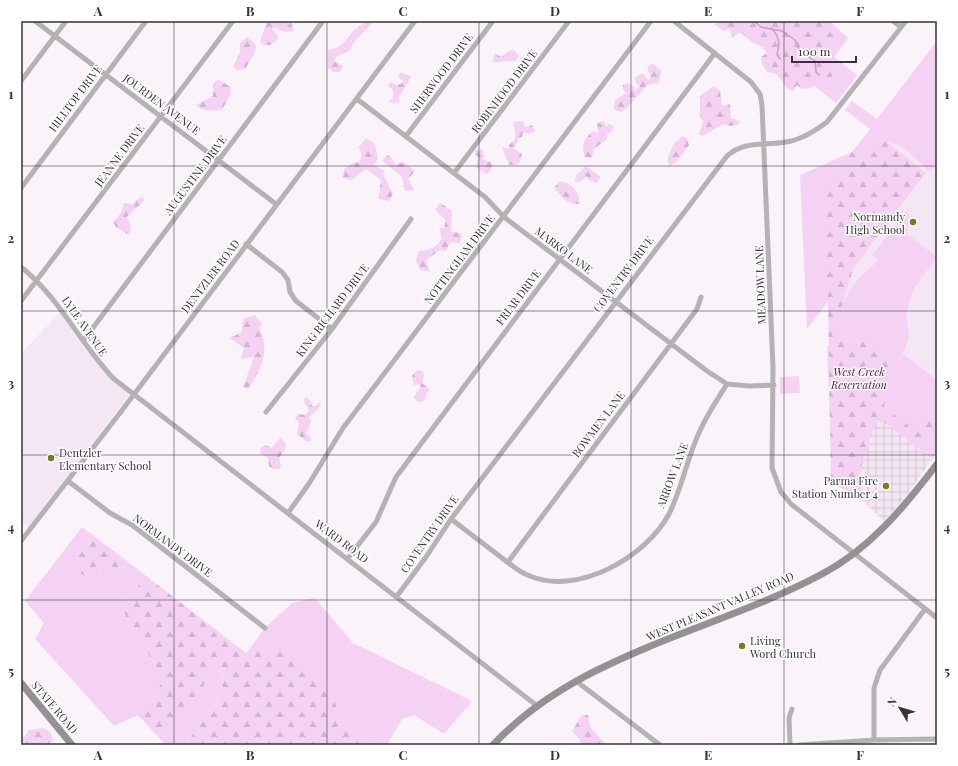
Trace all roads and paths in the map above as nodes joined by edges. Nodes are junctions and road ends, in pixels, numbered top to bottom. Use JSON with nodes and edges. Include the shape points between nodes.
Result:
{"nodes":[{"id":1,"x":35,"y":21,"type":"edge"},
{"id":2,"x":66,"y":21,"type":"edge"},
{"id":3,"x":146,"y":21,"type":"edge"},
{"id":4,"x":233,"y":21,"type":"edge"},
{"id":5,"x":323,"y":21,"type":"edge"},
{"id":6,"x":415,"y":21,"type":"edge"},
{"id":7,"x":493,"y":21,"type":"edge"},
{"id":8,"x":569,"y":21,"type":"edge"},
{"id":9,"x":651,"y":21,"type":"edge"},
{"id":10,"x":674,"y":21,"type":"edge"},
{"id":11,"x":893,"y":21,"type":"edge"},
{"id":12,"x":906,"y":21,"type":"edge"},
{"id":13,"x":901,"y":27,"type":"junction"},
{"id":14,"x":55,"y":36,"type":"junction"},
{"id":15,"x":715,"y":53,"type":"junction"},
{"id":16,"x":106,"y":74,"type":"junction"},
{"id":17,"x":21,"y":81,"type":"edge"},
{"id":18,"x":357,"y":99,"type":"junction"},
{"id":19,"x":161,"y":116,"type":"junction"},
{"id":20,"x":406,"y":136,"type":"junction"},
{"id":21,"x":764,"y":143,"type":"junction"},
{"id":22,"x":218,"y":160,"type":"junction"},
{"id":23,"x":454,"y":173,"type":"junction"},
{"id":24,"x":21,"y":188,"type":"edge"},
{"id":25,"x":276,"y":204,"type":"junction"},
{"id":26,"x":504,"y":217,"type":"junction"},
{"id":27,"x":411,"y":219,"type":"dead end"},
{"id":28,"x":246,"y":244,"type":"junction"},
{"id":29,"x":559,"y":259,"type":"junction"},
{"id":30,"x":21,"y":267,"type":"edge"},
{"id":31,"x":38,"y":280,"type":"junction"},
{"id":32,"x":701,"y":297,"type":"dead end"},
{"id":33,"x":21,"y":301,"type":"edge"},
{"id":34,"x":615,"y":301,"type":"junction"},
{"id":35,"x":332,"y":329,"type":"junction"},
{"id":36,"x":83,"y":342,"type":"junction"},
{"id":37,"x":671,"y":343,"type":"junction"},
{"id":38,"x":727,"y":384,"type":"junction"},
{"id":39,"x":774,"y":385,"type":"junction"},
{"id":40,"x":134,"y":395,"type":"junction"},
{"id":41,"x":266,"y":412,"type":"dead end"},
{"id":42,"x":937,"y":464,"type":"edge"},
{"id":43,"x":68,"y":481,"type":"junction"},
{"id":44,"x":288,"y":513,"type":"junction"},
{"id":45,"x":451,"y":520,"type":"junction"},
{"id":46,"x":21,"y":541,"type":"edge"},
{"id":47,"x":854,"y":553,"type":"junction"},
{"id":48,"x":348,"y":558,"type":"junction"},
{"id":49,"x":508,"y":562,"type":"junction"},
{"id":50,"x":397,"y":596,"type":"junction"},
{"id":51,"x":925,"y":609,"type":"junction"},
{"id":52,"x":937,"y":618,"type":"edge"},
{"id":53,"x":265,"y":628,"type":"dead end"},
{"id":54,"x":576,"y":681,"type":"junction"},
{"id":55,"x":21,"y":683,"type":"edge"},
{"id":56,"x":536,"y":705,"type":"junction"},
{"id":57,"x":792,"y":709,"type":"dead end"},
{"id":58,"x":937,"y":739,"type":"edge"},
{"id":59,"x":874,"y":740,"type":"junction"},
{"id":60,"x":72,"y":745,"type":"edge"},
{"id":61,"x":493,"y":745,"type":"edge"},
{"id":62,"x":660,"y":745,"type":"edge"},
{"id":63,"x":790,"y":745,"type":"edge"},
{"id":64,"x":799,"y":745,"type":"edge"}],
"edges":[{"from":1,"to":14,"type":"street","name":"JOURDEN AVENUE"},
{"from":2,"to":14,"type":"street"},
{"from":3,"to":16,"type":"street","name":"HILLTOP DRIVE"},
{"from":4,"to":19,"type":"street","name":"JEANNE DRIVE"},
{"from":5,"to":22,"type":"street","name":"AUGUSTINE DRIVE"},
{"from":6,"to":18,"type":"street","name":"DENTZLER ROAD"},
{"from":7,"to":20,"type":"street","name":"SHERWOOD DRIVE"},
{"from":8,"to":23,"type":"street","name":"ROBINHOOD DRIVE"},
{"from":9,"to":26,"type":"street","name":"NOTTINGHAM DRIVE"},
{"from":10,"to":15,"type":"street","name":"MEADOW LANE"},
{"from":11,"to":13,"type":"street"},
{"from":12,"to":13,"type":"street","name":"COVENTRY DRIVE"},
{"from":13,"to":21,"type":"street","name":"COVENTRY DRIVE","via":[[827,122],[814,132],[786,142]]},
{"from":14,"to":16,"type":"street","name":"JOURDEN AVENUE"},
{"from":14,"to":17,"type":"street"},
{"from":15,"to":21,"type":"street","name":"MEADOW LANE","via":[[751,82],[760,94]]},
{"from":15,"to":29,"type":"street","name":"FRIAR DRIVE"},
{"from":16,"to":19,"type":"street","name":"JOURDEN AVENUE"},
{"from":16,"to":24,"type":"street","name":"HILLTOP DRIVE"},
{"from":18,"to":20,"type":"street","name":"MARKO LANE"},
{"from":18,"to":25,"type":"street","name":"DENTZLER ROAD"},
{"from":19,"to":22,"type":"street","name":"JOURDEN AVENUE"},
{"from":19,"to":31,"type":"street","name":"JEANNE DRIVE"},
{"from":20,"to":23,"type":"street","name":"MARKO LANE"},
{"from":21,"to":34,"type":"street","name":"COVENTRY DRIVE","via":[[735,148],[727,156]]},
{"from":21,"to":39,"type":"street","name":"MEADOW LANE"},
{"from":22,"to":25,"type":"street","name":"JOURDEN AVENUE"},
{"from":22,"to":36,"type":"street","name":"AUGUSTINE DRIVE"},
{"from":23,"to":26,"type":"street","name":"MARKO LANE","via":[[485,197]]},
{"from":25,"to":28,"type":"street","name":"DENTZLER ROAD"},
{"from":26,"to":29,"type":"street","name":"MARKO LANE"},
{"from":26,"to":44,"type":"street","name":"NOTTINGHAM DRIVE","via":[[343,428]]},
{"from":27,"to":35,"type":"street","name":"KING RICHARD DRIVE"},
{"from":28,"to":35,"type":"street","via":[[282,272],[296,301]]},
{"from":28,"to":40,"type":"street","name":"DENTZLER ROAD"},
{"from":29,"to":34,"type":"street","name":"MARKO LANE"},
{"from":29,"to":48,"type":"street","name":"FRIAR DRIVE","via":[[396,477],[376,522]]},
{"from":30,"to":31,"type":"street","name":"LYLE AVENUE"},
{"from":31,"to":33,"type":"street","name":"JEANNE DRIVE"},
{"from":31,"to":36,"type":"street","name":"LYLE AVENUE"},
{"from":32,"to":37,"type":"street","name":"BOWMEN LANE","via":[[697,309]]},
{"from":34,"to":37,"type":"street","name":"MARKO LANE"},
{"from":34,"to":45,"type":"street","name":"COVENTRY DRIVE"},
{"from":35,"to":41,"type":"street","name":"KING RICHARD DRIVE"},
{"from":36,"to":40,"type":"street","name":"LYLE AVENUE","via":[[114,379]]},
{"from":37,"to":38,"type":"street","name":"MARKO LANE"},
{"from":37,"to":49,"type":"street","name":"BOWMEN LANE"},
{"from":38,"to":39,"type":"street"},
{"from":38,"to":49,"type":"street","name":"ARROW LANE","via":[[703,423],[669,514],[641,548],[608,569],[571,580],[552,581],[529,576]]},
{"from":39,"to":47,"type":"street","name":"MEADOW LANE","via":[[772,468],[781,492],[791,504]]},
{"from":40,"to":43,"type":"street","name":"DENTZLER ROAD"},
{"from":40,"to":44,"type":"street","name":"WARD ROAD"},
{"from":42,"to":47,"type":"main road","name":"WEST PLEASANT VALLEY ROAD","via":[[901,509]]},
{"from":43,"to":46,"type":"street","name":"DENTZLER ROAD"},
{"from":43,"to":53,"type":"street","name":"NORMANDY DRIVE","via":[[110,513],[132,525]]},
{"from":44,"to":48,"type":"street","name":"WARD ROAD"},
{"from":45,"to":49,"type":"street","name":"ARROW LANE"},
{"from":45,"to":50,"type":"street","name":"COVENTRY DRIVE"},
{"from":47,"to":51,"type":"street","name":"MEADOW LANE"},
{"from":47,"to":54,"type":"main road","name":"WEST PLEASANT VALLEY ROAD","via":[[823,574],[599,668]]},
{"from":48,"to":50,"type":"street","name":"WARD ROAD"},
{"from":50,"to":56,"type":"street","name":"WARD ROAD"},
{"from":51,"to":52,"type":"street","name":"MEADOW LANE"},
{"from":51,"to":59,"type":"street","via":[[880,670],[876,680]]},
{"from":54,"to":56,"type":"main road","name":"WEST PLEASANT VALLEY ROAD"},
{"from":54,"to":62,"type":"street"},
{"from":55,"to":60,"type":"main road","name":"STATE ROAD"},
{"from":56,"to":61,"type":"main road","name":"WEST PLEASANT VALLEY ROAD"},
{"from":57,"to":63,"type":"street","via":[[789,718]]},
{"from":58,"to":59,"type":"street"},
{"from":59,"to":64,"type":"street"}]}
